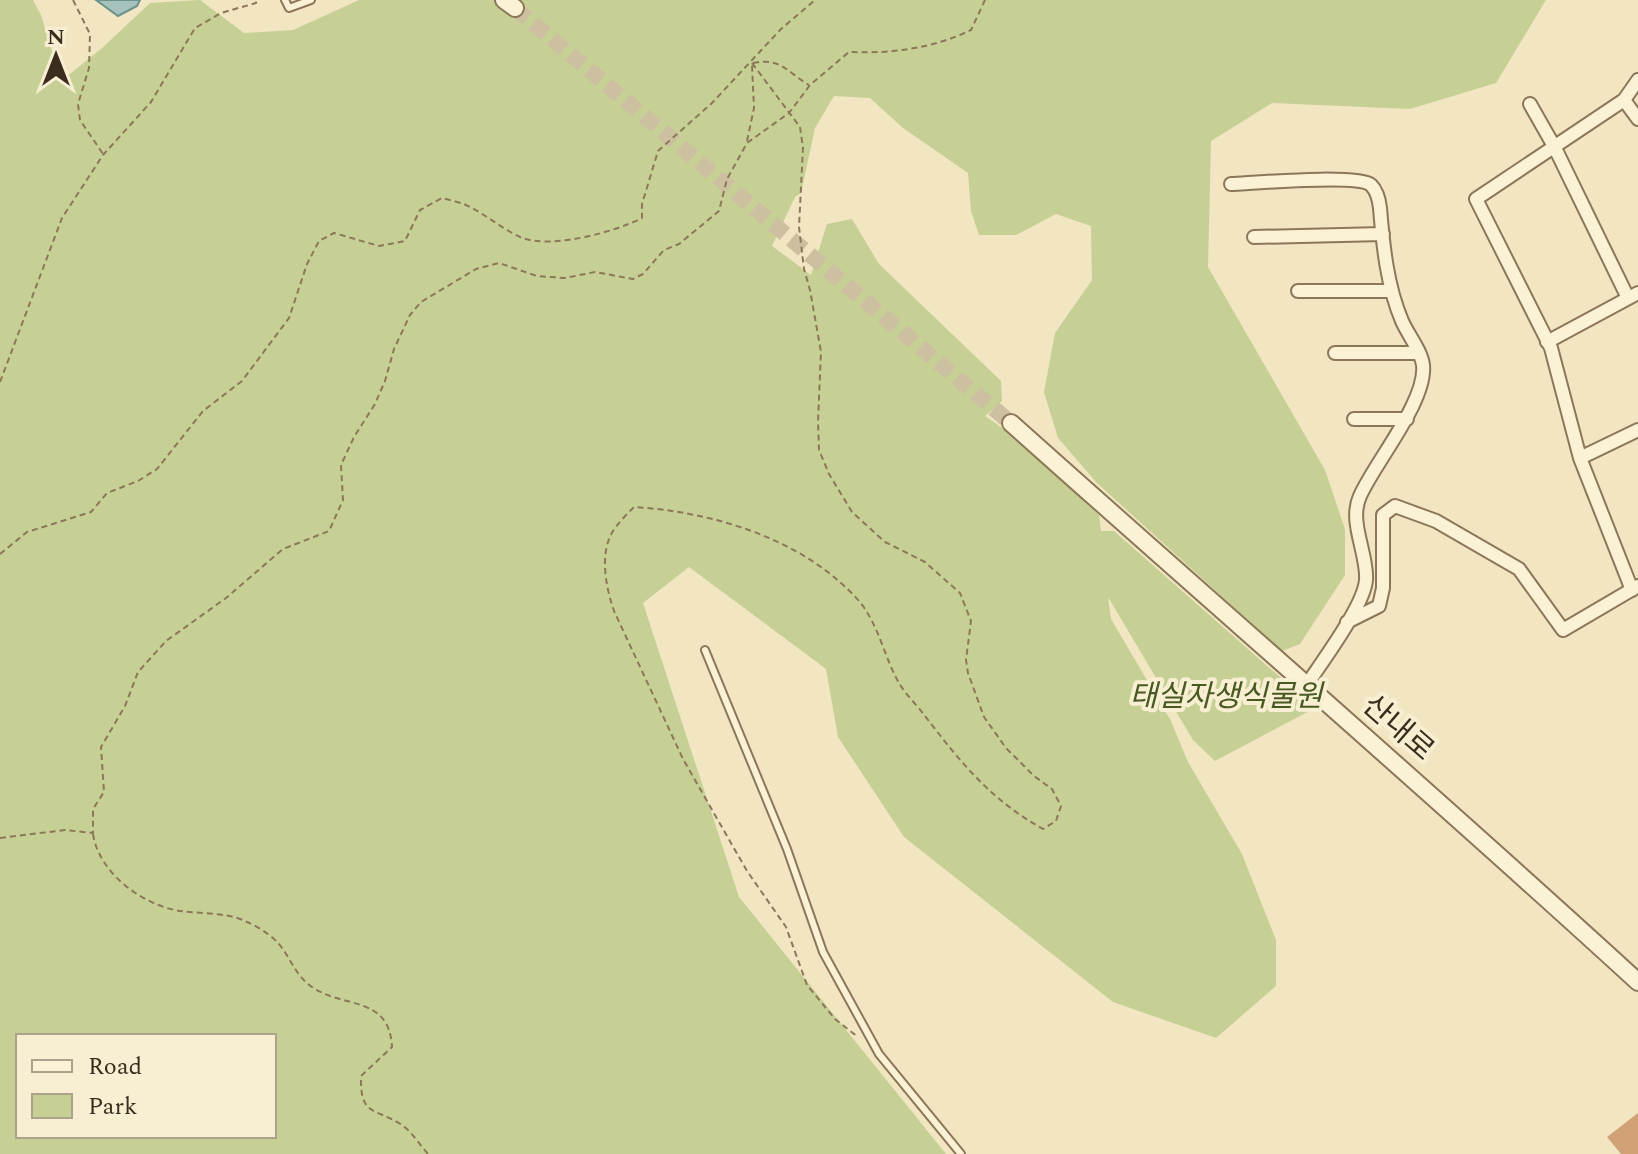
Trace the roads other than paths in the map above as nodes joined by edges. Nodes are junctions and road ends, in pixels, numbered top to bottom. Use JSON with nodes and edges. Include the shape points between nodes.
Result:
{"nodes":[{"id":1,"x":285,"y":0,"type":"edge"},
{"id":2,"x":311,"y":0,"type":"edge"},
{"id":3,"x":1638,"y":80,"type":"edge"},
{"id":4,"x":1624,"y":100,"type":"junction"},
{"id":5,"x":1530,"y":104,"type":"dead end"},
{"id":6,"x":1638,"y":119,"type":"edge"},
{"id":7,"x":1555,"y":148,"type":"junction"},
{"id":8,"x":1231,"y":184,"type":"dead end"},
{"id":9,"x":1383,"y":234,"type":"junction"},
{"id":10,"x":1254,"y":237,"type":"dead end"},
{"id":11,"x":1298,"y":291,"type":"dead end"},
{"id":12,"x":1392,"y":291,"type":"junction"},
{"id":13,"x":1633,"y":295,"type":"edge"},
{"id":14,"x":1547,"y":342,"type":"junction"},
{"id":15,"x":1335,"y":353,"type":"dead end"},
{"id":16,"x":1418,"y":353,"type":"junction"},
{"id":17,"x":1354,"y":419,"type":"dead end"},
{"id":18,"x":1407,"y":419,"type":"junction"},
{"id":19,"x":1011,"y":423,"type":"tunnel mouth"},
{"id":20,"x":1638,"y":430,"type":"edge"},
{"id":21,"x":1580,"y":458,"type":"junction"},
{"id":22,"x":1635,"y":588,"type":"edge"},
{"id":23,"x":1347,"y":622,"type":"junction"},
{"id":24,"x":705,"y":650,"type":"dead end"},
{"id":25,"x":1306,"y":686,"type":"junction"},
{"id":26,"x":1638,"y":982,"type":"edge"},
{"id":27,"x":961,"y":1154,"type":"edge"}],
"edges":[{"from":1,"to":2,"type":"lane","via":[[289,8]]},
{"from":3,"to":4,"type":"street"},
{"from":4,"to":6,"type":"street"},
{"from":4,"to":7,"type":"street"},
{"from":5,"to":7,"type":"street"},
{"from":7,"to":13,"type":"street"},
{"from":7,"to":14,"type":"street","via":[[1476,199]]},
{"from":8,"to":9,"type":"street","via":[[1363,181],[1378,195]]},
{"from":9,"to":10,"type":"street"},
{"from":9,"to":12,"type":"street"},
{"from":11,"to":12,"type":"street"},
{"from":12,"to":16,"type":"street"},
{"from":13,"to":14,"type":"street"},
{"from":14,"to":21,"type":"street"},
{"from":15,"to":16,"type":"street"},
{"from":16,"to":18,"type":"street","via":[[1422,380]]},
{"from":17,"to":18,"type":"street"},
{"from":18,"to":23,"type":"street","via":[[1358,500],[1366,582]]},
{"from":19,"to":25,"type":"street","name":"산내로"},
{"from":20,"to":21,"type":"street"},
{"from":21,"to":22,"type":"street"},
{"from":22,"to":23,"type":"street","via":[[1563,630],[1519,569],[1436,521],[1395,506],[1383,515],[1379,606]]},
{"from":23,"to":25,"type":"street"},
{"from":24,"to":27,"type":"lane","via":[[823,952],[879,1054]]},
{"from":25,"to":26,"type":"street","name":"산내로"}]}
